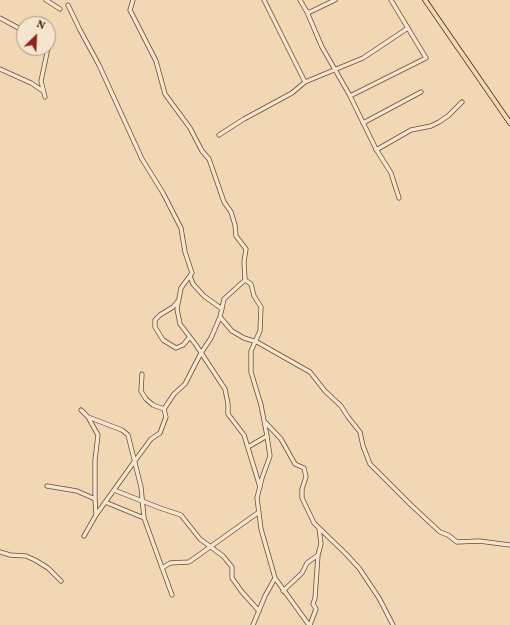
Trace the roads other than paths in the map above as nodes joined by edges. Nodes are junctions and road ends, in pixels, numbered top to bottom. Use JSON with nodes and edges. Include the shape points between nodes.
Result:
{"nodes":[{"id":1,"x":46,"y":0,"type":"edge"},
{"id":2,"x":133,"y":0,"type":"edge"},
{"id":3,"x":264,"y":0,"type":"edge"},
{"id":4,"x":300,"y":0,"type":"edge"},
{"id":5,"x":335,"y":0,"type":"edge"},
{"id":6,"x":391,"y":0,"type":"edge"},
{"id":7,"x":425,"y":0,"type":"edge"},
{"id":8,"x":68,"y":6,"type":"dead end"},
{"id":9,"x":60,"y":9,"type":"dead end"},
{"id":10,"x":307,"y":12,"type":"junction"},
{"id":11,"x":0,"y":18,"type":"edge"},
{"id":12,"x":16,"y":27,"type":"edge"},
{"id":13,"x":408,"y":28,"type":"junction"},
{"id":14,"x":46,"y":56,"type":"edge"},
{"id":15,"x":0,"y":69,"type":"edge"},
{"id":16,"x":335,"y":70,"type":"junction"},
{"id":17,"x":305,"y":82,"type":"junction"},
{"id":18,"x":43,"y":91,"type":"junction"},
{"id":19,"x":421,"y":92,"type":"dead end"},
{"id":20,"x":350,"y":96,"type":"junction"},
{"id":21,"x":45,"y":97,"type":"dead end"},
{"id":22,"x":462,"y":102,"type":"dead end"},
{"id":23,"x":363,"y":123,"type":"junction"},
{"id":24,"x":510,"y":123,"type":"edge"},
{"id":25,"x":219,"y":135,"type":"dead end"},
{"id":26,"x":376,"y":150,"type":"junction"},
{"id":27,"x":399,"y":198,"type":"dead end"},
{"id":28,"x":190,"y":276,"type":"junction"},
{"id":29,"x":245,"y":280,"type":"junction"},
{"id":30,"x":179,"y":301,"type":"junction"},
{"id":31,"x":222,"y":309,"type":"junction"},
{"id":32,"x":220,"y":317,"type":"junction"},
{"id":33,"x":189,"y":338,"type":"junction"},
{"id":34,"x":255,"y":341,"type":"junction"},
{"id":35,"x":201,"y":353,"type":"junction"},
{"id":36,"x":142,"y":374,"type":"dead end"},
{"id":37,"x":164,"y":409,"type":"junction"},
{"id":38,"x":80,"y":410,"type":"dead end"},
{"id":39,"x":88,"y":417,"type":"junction"},
{"id":40,"x":264,"y":422,"type":"junction"},
{"id":41,"x":268,"y":436,"type":"junction"},
{"id":42,"x":248,"y":447,"type":"junction"},
{"id":43,"x":134,"y":462,"type":"junction"},
{"id":44,"x":47,"y":486,"type":"dead end"},
{"id":45,"x":260,"y":487,"type":"junction"},
{"id":46,"x":114,"y":490,"type":"junction"},
{"id":47,"x":95,"y":499,"type":"junction"},
{"id":48,"x":142,"y":501,"type":"junction"},
{"id":49,"x":105,"y":502,"type":"junction"},
{"id":50,"x":259,"y":512,"type":"junction"},
{"id":51,"x":96,"y":515,"type":"junction"},
{"id":52,"x":144,"y":518,"type":"junction"},
{"id":53,"x":319,"y":528,"type":"junction"},
{"id":54,"x":84,"y":536,"type":"dead end"},
{"id":55,"x":510,"y":545,"type":"edge"},
{"id":56,"x":212,"y":547,"type":"junction"},
{"id":57,"x":0,"y":552,"type":"edge"},
{"id":58,"x":318,"y":555,"type":"junction"},
{"id":59,"x":162,"y":568,"type":"junction"},
{"id":60,"x":275,"y":578,"type":"junction"},
{"id":61,"x":60,"y":581,"type":"dead end"},
{"id":62,"x":283,"y":591,"type":"junction"},
{"id":63,"x":172,"y":595,"type":"dead end"},
{"id":64,"x":259,"y":611,"type":"junction"},
{"id":65,"x":254,"y":625,"type":"edge"},
{"id":66,"x":310,"y":625,"type":"edge"},
{"id":67,"x":393,"y":625,"type":"edge"}],
"edges":[{"from":1,"to":9,"type":"street"},
{"from":2,"to":29,"type":"street","via":[[130,10],[156,61],[165,94],[209,159],[235,225],[236,236],[246,249]]},
{"from":3,"to":17,"type":"street"},
{"from":4,"to":10,"type":"street"},
{"from":5,"to":10,"type":"street"},
{"from":6,"to":13,"type":"street"},
{"from":7,"to":24,"type":"main road"},
{"from":8,"to":28,"type":"street","via":[[99,65],[142,159],[164,193],[180,228],[192,273]]},
{"from":10,"to":16,"type":"street"},
{"from":11,"to":12,"type":"street"},
{"from":13,"to":16,"type":"street","via":[[375,51]]},
{"from":13,"to":20,"type":"street","via":[[426,58]]},
{"from":14,"to":18,"type":"street","via":[[41,81]]},
{"from":15,"to":18,"type":"street"},
{"from":16,"to":17,"type":"street"},
{"from":16,"to":20,"type":"street"},
{"from":17,"to":25,"type":"street","via":[[292,93],[244,118]]},
{"from":18,"to":21,"type":"street"},
{"from":19,"to":23,"type":"street"},
{"from":20,"to":23,"type":"street"},
{"from":22,"to":26,"type":"street","via":[[439,122],[411,130]]},
{"from":23,"to":26,"type":"street"},
{"from":26,"to":27,"type":"street","via":[[391,173]]},
{"from":28,"to":30,"type":"street","via":[[181,288]]},
{"from":28,"to":31,"type":"street","via":[[193,284],[204,296]]},
{"from":29,"to":31,"type":"street","via":[[224,299]]},
{"from":29,"to":34,"type":"street","via":[[251,284],[254,296],[261,307],[260,331]]},
{"from":30,"to":33,"type":"street","via":[[177,309],[180,324]]},
{"from":30,"to":33,"type":"street","via":[[155,320],[155,327],[163,340],[176,348]]},
{"from":31,"to":32,"type":"street"},
{"from":32,"to":34,"type":"street","via":[[232,330],[244,338]]},
{"from":32,"to":35,"type":"street"},
{"from":33,"to":35,"type":"street"},
{"from":34,"to":40,"type":"street","via":[[251,352],[251,372]]},
{"from":34,"to":55,"type":"street","via":[[310,372],[325,391],[342,406],[360,432],[370,464],[440,532],[457,542],[479,541]]},
{"from":35,"to":37,"type":"street","via":[[185,384]]},
{"from":35,"to":42,"type":"street","via":[[225,389],[228,414],[244,435]]},
{"from":36,"to":37,"type":"street","via":[[141,391],[146,399],[152,405]]},
{"from":37,"to":43,"type":"street","via":[[166,417],[160,433],[151,439]]},
{"from":38,"to":39,"type":"street"},
{"from":39,"to":43,"type":"street","via":[[122,430],[128,435]]},
{"from":39,"to":47,"type":"street","via":[[98,435]]},
{"from":40,"to":41,"type":"street"},
{"from":40,"to":53,"type":"street","via":[[281,439],[295,464],[304,468],[306,477],[302,498]]},
{"from":41,"to":42,"type":"street"},
{"from":41,"to":45,"type":"street","via":[[270,456]]},
{"from":42,"to":45,"type":"street"},
{"from":43,"to":46,"type":"street"},
{"from":43,"to":48,"type":"street"},
{"from":44,"to":47,"type":"street","via":[[77,491]]},
{"from":45,"to":50,"type":"street","via":[[257,498]]},
{"from":46,"to":48,"type":"street"},
{"from":46,"to":49,"type":"street"},
{"from":47,"to":51,"type":"street"},
{"from":48,"to":52,"type":"street"},
{"from":48,"to":56,"type":"street","via":[[181,515],[200,539]]},
{"from":49,"to":51,"type":"street"},
{"from":49,"to":52,"type":"street"},
{"from":50,"to":56,"type":"street"},
{"from":50,"to":60,"type":"street","via":[[261,529]]},
{"from":51,"to":54,"type":"street"},
{"from":52,"to":59,"type":"street"},
{"from":53,"to":58,"type":"street","via":[[321,544]]},
{"from":53,"to":67,"type":"street","via":[[359,568],[380,598]]},
{"from":56,"to":59,"type":"street","via":[[189,562],[170,563]]},
{"from":56,"to":64,"type":"street","via":[[232,567],[232,578]]},
{"from":57,"to":61,"type":"street","via":[[35,560],[48,568]]},
{"from":58,"to":62,"type":"street","via":[[307,563],[302,573]]},
{"from":58,"to":66,"type":"street","via":[[313,604],[316,610]]},
{"from":59,"to":63,"type":"street"},
{"from":60,"to":62,"type":"street"},
{"from":60,"to":64,"type":"street"},
{"from":62,"to":66,"type":"street"},
{"from":64,"to":65,"type":"street"}]}
